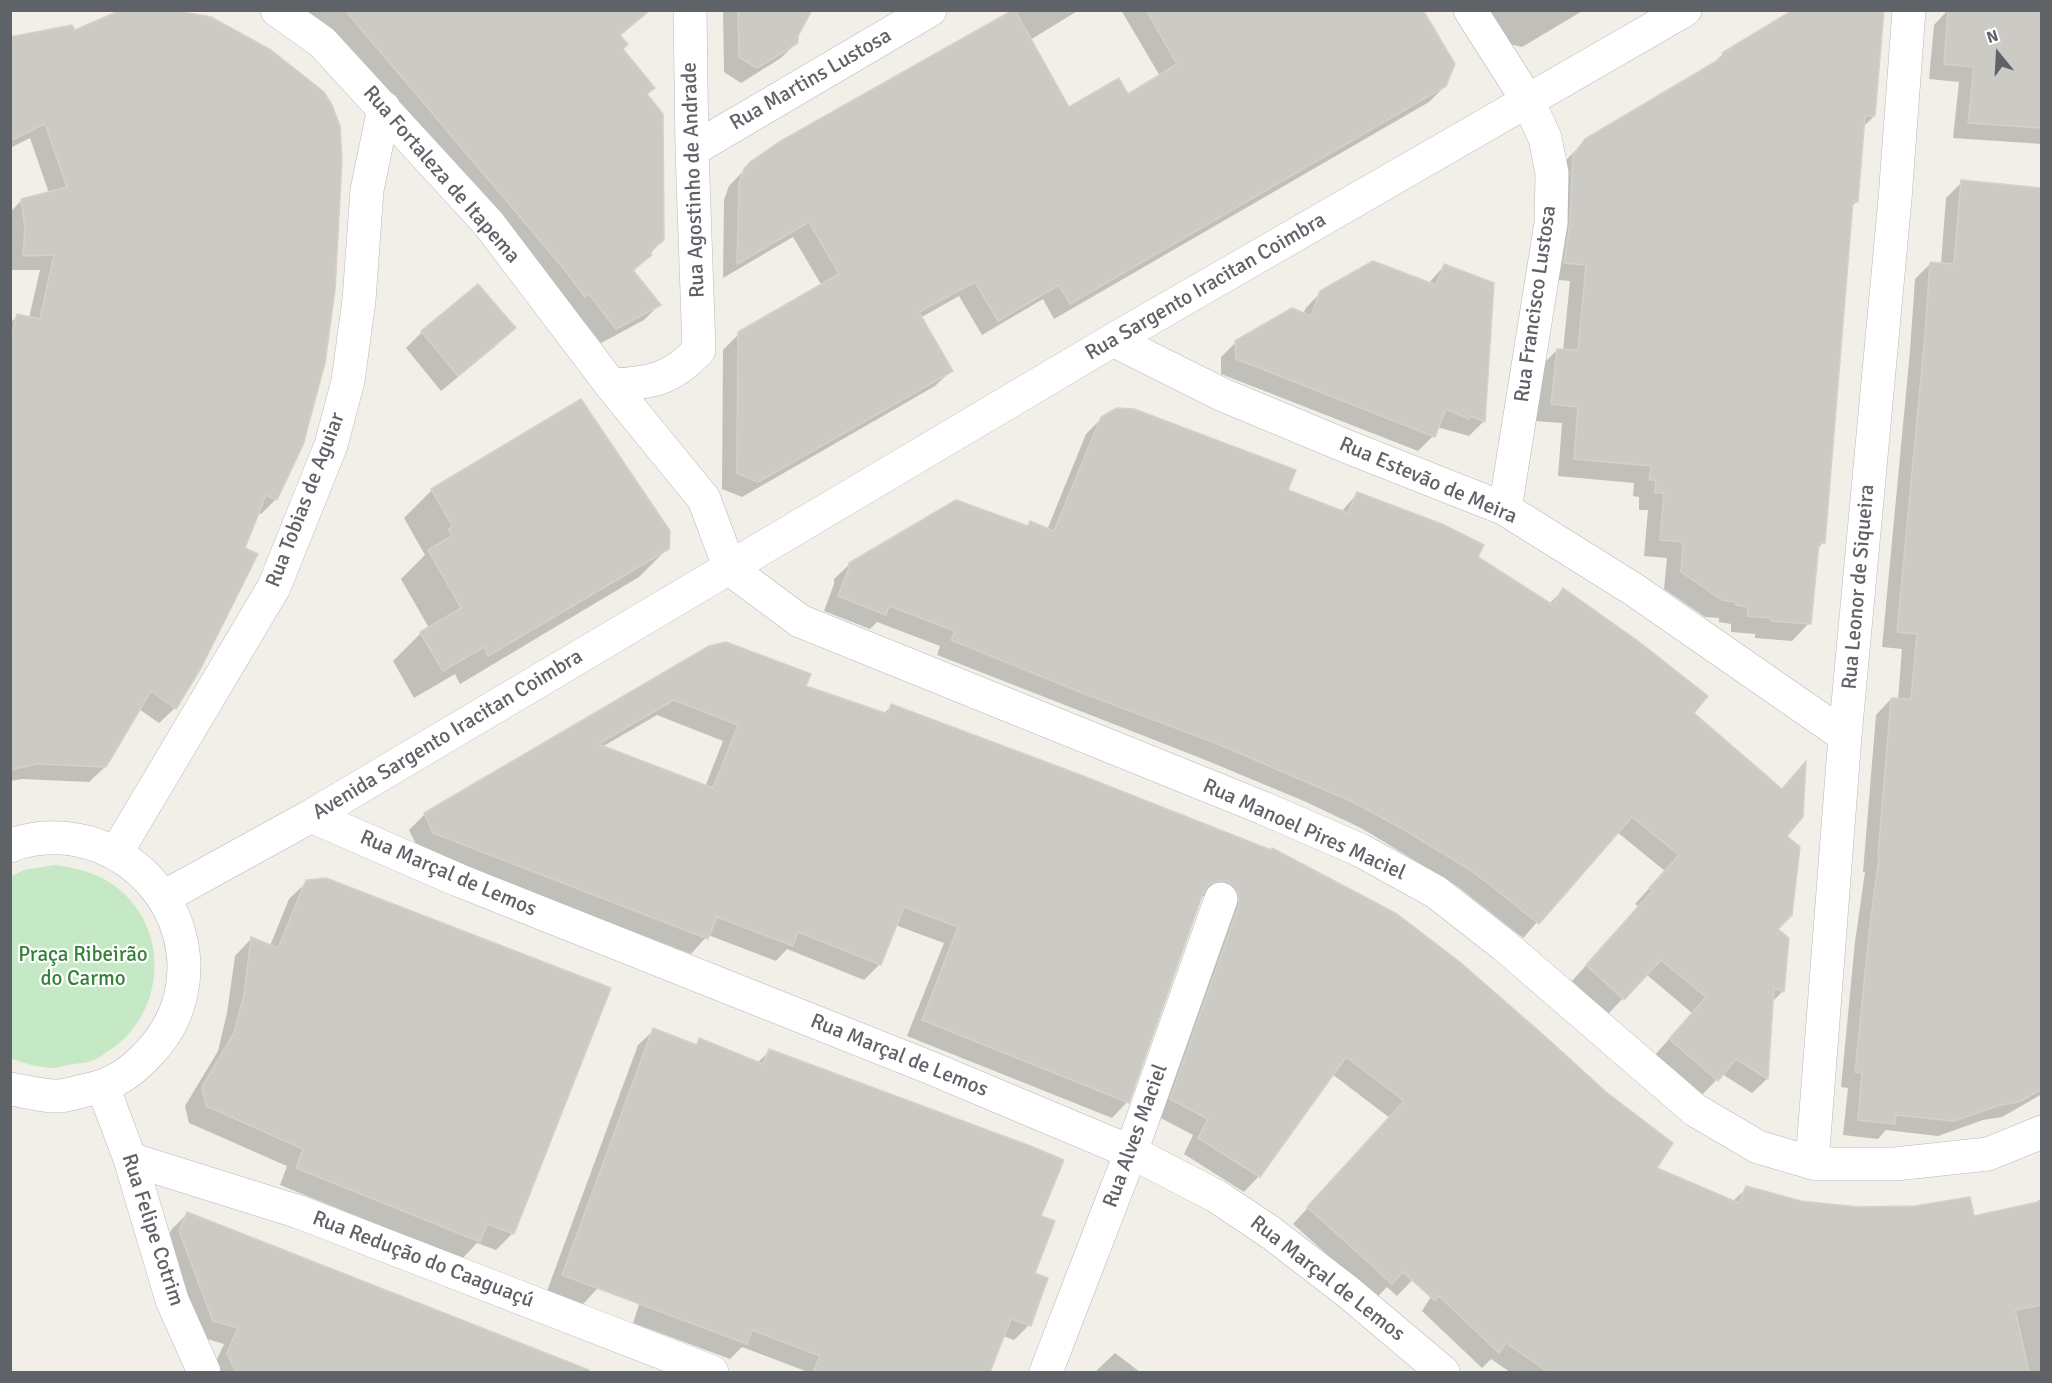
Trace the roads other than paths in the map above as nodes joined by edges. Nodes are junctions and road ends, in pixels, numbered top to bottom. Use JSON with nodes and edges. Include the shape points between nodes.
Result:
{"nodes":[{"id":1,"x":276,"y":10,"type":"edge"},
{"id":2,"x":690,"y":10,"type":"edge"},
{"id":3,"x":930,"y":10,"type":"edge"},
{"id":4,"x":1470,"y":10,"type":"edge"},
{"id":5,"x":1685,"y":10,"type":"edge"},
{"id":6,"x":1909,"y":10,"type":"edge"},
{"id":7,"x":1528,"y":101,"type":"junction"},
{"id":8,"x":384,"y":108,"type":"junction"},
{"id":9,"x":692,"y":150,"type":"junction"},
{"id":10,"x":1113,"y":340,"type":"junction"},
{"id":11,"x":611,"y":385,"type":"junction"},
{"id":12,"x":1505,"y":509,"type":"junction"},
{"id":13,"x":730,"y":569,"type":"junction"},
{"id":14,"x":1845,"y":736,"type":"junction"},
{"id":15,"x":310,"y":816,"type":"junction"},
{"id":16,"x":10,"y":846,"type":"edge"},
{"id":17,"x":116,"y":853,"type":"junction"},
{"id":18,"x":164,"y":897,"type":"junction"},
{"id":19,"x":1221,"y":899,"type":"dead end"},
{"id":20,"x":103,"y":1087,"type":"junction"},
{"id":21,"x":10,"y":1089,"type":"edge"},
{"id":22,"x":2042,"y":1132,"type":"edge"},
{"id":23,"x":1131,"y":1152,"type":"junction"},
{"id":24,"x":130,"y":1159,"type":"junction"},
{"id":25,"x":1812,"y":1163,"type":"junction"},
{"id":26,"x":204,"y":1372,"type":"edge"},
{"id":27,"x":712,"y":1372,"type":"edge"},
{"id":28,"x":1046,"y":1372,"type":"edge"},
{"id":29,"x":1443,"y":1372,"type":"edge"}],
"edges":[{"from":1,"to":8,"type":"street","name":"Rua Fortaleza de Itapema","via":[[322,42]]},
{"from":2,"to":9,"type":"street","name":"Rua Agostinho de Andrade"},
{"from":3,"to":9,"type":"street","name":"Rua Martins Lustosa"},
{"from":4,"to":7,"type":"street","name":"Rua Francisco Lustosa"},
{"from":5,"to":7,"type":"street","name":"Rua Sargento Iracitan Coimbra"},
{"from":6,"to":14,"type":"street","name":"Rua Leonor de Siqueira"},
{"from":7,"to":10,"type":"street","name":"Rua Sargento Iracitan Coimbra"},
{"from":7,"to":12,"type":"street","name":"Rua Francisco Lustosa","via":[[1545,138],[1552,173],[1551,223]]},
{"from":8,"to":11,"type":"street","name":"Rua Fortaleza de Itapema","via":[[489,224]]},
{"from":8,"to":17,"type":"street","name":"Rua Tobias de Aguiar","via":[[367,190],[348,381],[331,445],[274,587]]},
{"from":9,"to":11,"type":"street","name":"Rua Agostinho de Andrade","via":[[699,350],[669,375],[644,383]]},
{"from":10,"to":12,"type":"street","name":"Rua Estevão de Meira","via":[[1223,395]]},
{"from":10,"to":13,"type":"street","name":"Rua Sargento Iracitan Coimbra"},
{"from":11,"to":13,"type":"street","name":"Rua Fortaleza de Itapema","via":[[704,499]]},
{"from":12,"to":14,"type":"street","name":"Rua Estevão de Meira","via":[[1632,589]]},
{"from":13,"to":15,"type":"street","name":"Avenida Sargento Iracitan Coimbra"},
{"from":13,"to":25,"type":"street","name":"Rua Manoel Pires Maciel","via":[[800,621],[1263,808],[1369,856],[1436,892],[1695,1110],[1758,1148]]},
{"from":14,"to":25,"type":"street","name":"Rua Leonor de Siqueira"},
{"from":15,"to":18,"type":"street","name":"Avenida Sargento Iracitan Coimbra"},
{"from":15,"to":23,"type":"street","name":"Rua Marçal de Lemos","via":[[458,880],[932,1068]]},
{"from":16,"to":17,"type":"street","via":[[52,837],[86,841]]},
{"from":17,"to":18,"type":"street","via":[[143,872]]},
{"from":18,"to":20,"type":"street","via":[[180,932],[185,969],[178,1006],[161,1040],[136,1068]]},
{"from":19,"to":23,"type":"street","name":"Rua Alves Maciel"},
{"from":20,"to":21,"type":"street","via":[[57,1096]]},
{"from":20,"to":24,"type":"street","name":"Rua Felipe Cotrim"},
{"from":22,"to":25,"type":"street","name":"Rua Manoel Pires Maciel","via":[[1988,1154],[1894,1164]]},
{"from":23,"to":28,"type":"street","name":"Rua Alves Maciel"},
{"from":23,"to":29,"type":"street","name":"Rua Marçal de Lemos","via":[[1216,1196],[1270,1232]]},
{"from":24,"to":26,"type":"street","name":"Rua Felipe Cotrim","via":[[172,1300]]},
{"from":24,"to":27,"type":"street","name":"Rua Redução do Caaguaçú","via":[[299,1212]]}]}
